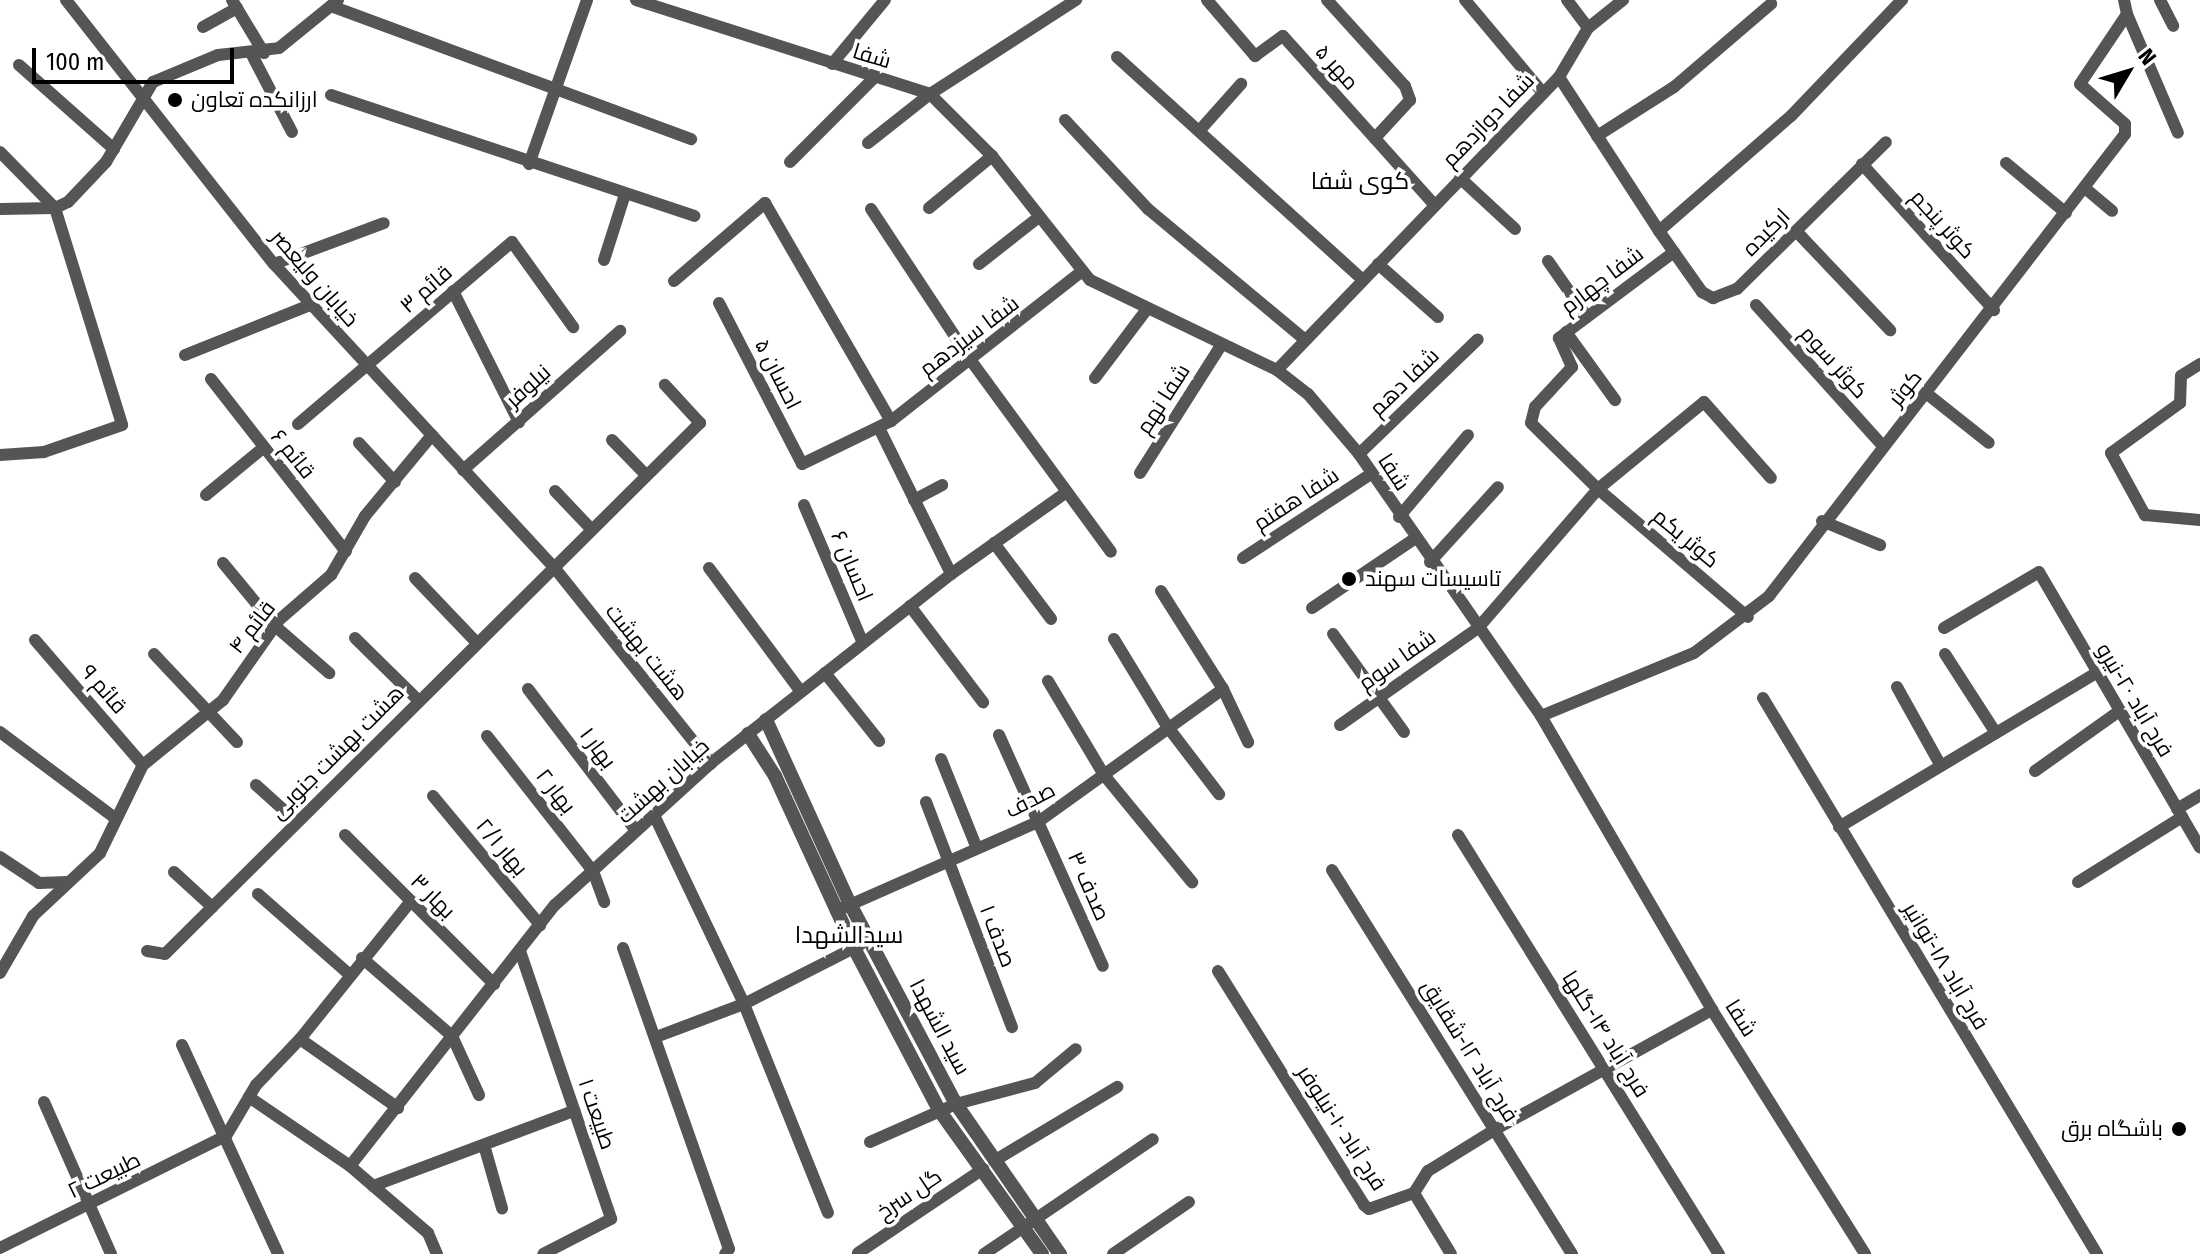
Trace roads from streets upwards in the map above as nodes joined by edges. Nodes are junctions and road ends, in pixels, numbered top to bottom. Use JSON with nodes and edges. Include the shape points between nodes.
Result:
{"nodes":[{"id":1,"x":66,"y":0,"type":"edge"},
{"id":2,"x":587,"y":0,"type":"edge"},
{"id":3,"x":636,"y":0,"type":"edge"},
{"id":4,"x":885,"y":0,"type":"edge"},
{"id":5,"x":1076,"y":0,"type":"edge"},
{"id":6,"x":1207,"y":0,"type":"edge"},
{"id":7,"x":1327,"y":0,"type":"edge"},
{"id":8,"x":1465,"y":0,"type":"edge"},
{"id":9,"x":1567,"y":0,"type":"edge"},
{"id":10,"x":1623,"y":0,"type":"edge"},
{"id":11,"x":1902,"y":0,"type":"edge"},
{"id":12,"x":2124,"y":0,"type":"edge"},
{"id":13,"x":2160,"y":0,"type":"edge"},
{"id":14,"x":334,"y":3,"type":"edge"},
{"id":15,"x":235,"y":4,"type":"edge"},
{"id":16,"x":1771,"y":4,"type":"dead end"},
{"id":17,"x":2127,"y":14,"type":"junction"},
{"id":18,"x":2173,"y":26,"type":"dead end"},
{"id":19,"x":203,"y":27,"type":"dead end"},
{"id":20,"x":1588,"y":28,"type":"junction"},
{"id":21,"x":257,"y":53,"type":"junction"},
{"id":22,"x":1117,"y":57,"type":"dead end"},
{"id":23,"x":832,"y":64,"type":"junction"},
{"id":24,"x":19,"y":65,"type":"dead end"},
{"id":25,"x":1559,"y":77,"type":"junction"},
{"id":26,"x":874,"y":78,"type":"junction"},
{"id":27,"x":1241,"y":84,"type":"dead end"},
{"id":28,"x":554,"y":92,"type":"junction"},
{"id":29,"x":1543,"y":93,"type":"junction"},
{"id":30,"x":930,"y":94,"type":"junction"},
{"id":31,"x":331,"y":95,"type":"dead end"},
{"id":32,"x":142,"y":98,"type":"junction"},
{"id":33,"x":1065,"y":120,"type":"dead end"},
{"id":34,"x":1200,"y":130,"type":"junction"},
{"id":35,"x":292,"y":132,"type":"dead end"},
{"id":36,"x":2178,"y":133,"type":"dead end"},
{"id":37,"x":1597,"y":136,"type":"junction"},
{"id":38,"x":1375,"y":138,"type":"junction"},
{"id":39,"x":691,"y":139,"type":"dead end"},
{"id":40,"x":1886,"y":142,"type":"dead end"},
{"id":41,"x":868,"y":143,"type":"dead end"},
{"id":42,"x":114,"y":149,"type":"junction"},
{"id":43,"x":0,"y":152,"type":"edge"},
{"id":44,"x":992,"y":156,"type":"junction"},
{"id":45,"x":790,"y":162,"type":"dead end"},
{"id":46,"x":2006,"y":163,"type":"dead end"},
{"id":47,"x":529,"y":164,"type":"junction"},
{"id":48,"x":1862,"y":164,"type":"junction"},
{"id":49,"x":1460,"y":178,"type":"junction"},
{"id":50,"x":2086,"y":189,"type":"junction"},
{"id":51,"x":625,"y":194,"type":"junction"},
{"id":52,"x":1434,"y":204,"type":"junction"},
{"id":53,"x":55,"y":208,"type":"junction"},
{"id":54,"x":929,"y":208,"type":"dead end"},
{"id":55,"x":0,"y":209,"type":"edge"},
{"id":56,"x":871,"y":209,"type":"dead end"},
{"id":57,"x":2112,"y":211,"type":"dead end"},
{"id":58,"x":2066,"y":213,"type":"junction"},
{"id":59,"x":694,"y":216,"type":"dead end"},
{"id":60,"x":1039,"y":217,"type":"junction"},
{"id":61,"x":384,"y":223,"type":"dead end"},
{"id":62,"x":1515,"y":229,"type":"dead end"},
{"id":63,"x":1659,"y":231,"type":"junction"},
{"id":64,"x":1796,"y":231,"type":"junction"},
{"id":65,"x":1674,"y":252,"type":"junction"},
{"id":66,"x":604,"y":260,"type":"dead end"},
{"id":67,"x":1548,"y":261,"type":"dead end"},
{"id":68,"x":274,"y":264,"type":"junction"},
{"id":69,"x":979,"y":264,"type":"dead end"},
{"id":70,"x":1378,"y":264,"type":"junction"},
{"id":71,"x":1081,"y":272,"type":"junction"},
{"id":72,"x":1362,"y":279,"type":"junction"},
{"id":73,"x":674,"y":281,"type":"dead end"},
{"id":74,"x":453,"y":291,"type":"junction"},
{"id":75,"x":719,"y":303,"type":"dead end"},
{"id":76,"x":310,"y":305,"type":"junction"},
{"id":77,"x":1756,"y":305,"type":"dead end"},
{"id":78,"x":1147,"y":309,"type":"junction"},
{"id":79,"x":1994,"y":310,"type":"junction"},
{"id":80,"x":1438,"y":317,"type":"dead end"},
{"id":81,"x":1587,"y":317,"type":"junction"},
{"id":82,"x":573,"y":327,"type":"dead end"},
{"id":83,"x":1890,"y":330,"type":"dead end"},
{"id":84,"x":620,"y":331,"type":"dead end"},
{"id":85,"x":1566,"y":332,"type":"junction"},
{"id":86,"x":1304,"y":339,"type":"junction"},
{"id":87,"x":1478,"y":339,"type":"dead end"},
{"id":88,"x":1220,"y":347,"type":"junction"},
{"id":89,"x":185,"y":355,"type":"dead end"},
{"id":90,"x":972,"y":362,"type":"junction"},
{"id":91,"x":2200,"y":364,"type":"edge"},
{"id":92,"x":367,"y":366,"type":"junction"},
{"id":93,"x":1277,"y":370,"type":"junction"},
{"id":94,"x":1095,"y":378,"type":"dead end"},
{"id":95,"x":211,"y":379,"type":"dead end"},
{"id":96,"x":665,"y":385,"type":"dead end"},
{"id":97,"x":1926,"y":393,"type":"junction"},
{"id":98,"x":1615,"y":400,"type":"dead end"},
{"id":99,"x":891,"y":421,"type":"junction"},
{"id":100,"x":519,"y":422,"type":"junction"},
{"id":101,"x":298,"y":424,"type":"dead end"},
{"id":102,"x":879,"y":428,"type":"junction"},
{"id":103,"x":432,"y":435,"type":"junction"},
{"id":104,"x":1468,"y":435,"type":"dead end"},
{"id":105,"x":612,"y":440,"type":"dead end"},
{"id":106,"x":359,"y":443,"type":"dead end"},
{"id":107,"x":1989,"y":443,"type":"dead end"},
{"id":108,"x":1883,"y":446,"type":"junction"},
{"id":109,"x":263,"y":448,"type":"junction"},
{"id":110,"x":1359,"y":454,"type":"junction"},
{"id":111,"x":0,"y":455,"type":"edge"},
{"id":112,"x":802,"y":464,"type":"joint"},
{"id":113,"x":463,"y":470,"type":"junction"},
{"id":114,"x":1140,"y":473,"type":"dead end"},
{"id":115,"x":1371,"y":474,"type":"junction"},
{"id":116,"x":646,"y":475,"type":"junction"},
{"id":117,"x":1771,"y":478,"type":"dead end"},
{"id":118,"x":395,"y":482,"type":"junction"},
{"id":119,"x":942,"y":485,"type":"dead end"},
{"id":120,"x":1498,"y":487,"type":"dead end"},
{"id":121,"x":1598,"y":489,"type":"junction"},
{"id":122,"x":555,"y":491,"type":"dead end"},
{"id":123,"x":1067,"y":492,"type":"junction"},
{"id":124,"x":206,"y":495,"type":"dead end"},
{"id":125,"x":914,"y":500,"type":"junction"},
{"id":126,"x":804,"y":505,"type":"dead end"},
{"id":127,"x":1399,"y":517,"type":"junction"},
{"id":128,"x":2200,"y":520,"type":"edge"},
{"id":129,"x":1822,"y":521,"type":"junction"},
{"id":130,"x":591,"y":529,"type":"junction"},
{"id":131,"x":1413,"y":540,"type":"junction"},
{"id":132,"x":994,"y":543,"type":"junction"},
{"id":133,"x":1880,"y":545,"type":"dead end"},
{"id":134,"x":346,"y":552,"type":"junction"},
{"id":135,"x":1111,"y":552,"type":"dead end"},
{"id":136,"x":1243,"y":558,"type":"dead end"},
{"id":137,"x":1430,"y":562,"type":"junction"},
{"id":138,"x":223,"y":563,"type":"dead end"},
{"id":139,"x":553,"y":566,"type":"junction"},
{"id":140,"x":709,"y":568,"type":"dead end"},
{"id":141,"x":951,"y":574,"type":"junction"},
{"id":142,"x":415,"y":578,"type":"dead end"},
{"id":143,"x":1161,"y":591,"type":"dead end"},
{"id":144,"x":910,"y":606,"type":"junction"},
{"id":145,"x":1312,"y":608,"type":"dead end"},
{"id":146,"x":1748,"y":617,"type":"junction"},
{"id":147,"x":1051,"y":619,"type":"dead end"},
{"id":148,"x":275,"y":626,"type":"junction"},
{"id":149,"x":1478,"y":628,"type":"junction"},
{"id":150,"x":1944,"y":628,"type":"dead end"},
{"id":151,"x":1333,"y":634,"type":"dead end"},
{"id":152,"x":355,"y":638,"type":"dead end"},
{"id":153,"x":1114,"y":639,"type":"dead end"},
{"id":154,"x":35,"y":640,"type":"dead end"},
{"id":155,"x":476,"y":642,"type":"junction"},
{"id":156,"x":863,"y":643,"type":"junction"},
{"id":157,"x":154,"y":654,"type":"dead end"},
{"id":158,"x":1945,"y":654,"type":"dead end"},
{"id":159,"x":329,"y":673,"type":"dead end"},
{"id":160,"x":825,"y":673,"type":"junction"},
{"id":161,"x":2095,"y":674,"type":"junction"},
{"id":162,"x":1048,"y":681,"type":"dead end"},
{"id":163,"x":1897,"y":687,"type":"dead end"},
{"id":164,"x":528,"y":689,"type":"dead end"},
{"id":165,"x":1223,"y":689,"type":"junction"},
{"id":166,"x":801,"y":692,"type":"junction"},
{"id":167,"x":1379,"y":697,"type":"junction"},
{"id":168,"x":1763,"y":698,"type":"dead end"},
{"id":169,"x":418,"y":700,"type":"junction"},
{"id":170,"x":983,"y":702,"type":"dead end"},
{"id":171,"x":2118,"y":712,"type":"junction"},
{"id":172,"x":206,"y":713,"type":"junction"},
{"id":173,"x":1541,"y":716,"type":"junction"},
{"id":174,"x":766,"y":720,"type":"junction"},
{"id":175,"x":1340,"y":725,"type":"dead end"},
{"id":176,"x":1167,"y":726,"type":"junction"},
{"id":177,"x":0,"y":732,"type":"edge"},
{"id":178,"x":1404,"y":732,"type":"dead end"},
{"id":179,"x":1996,"y":733,"type":"junction"},
{"id":180,"x":748,"y":734,"type":"junction"},
{"id":181,"x":999,"y":735,"type":"dead end"},
{"id":182,"x":487,"y":736,"type":"dead end"},
{"id":183,"x":879,"y":741,"type":"dead end"},
{"id":184,"x":237,"y":742,"type":"dead end"},
{"id":185,"x":1248,"y":742,"type":"dead end"},
{"id":186,"x":941,"y":759,"type":"dead end"},
{"id":187,"x":711,"y":763,"type":"junction"},
{"id":188,"x":143,"y":765,"type":"junction"},
{"id":189,"x":1941,"y":766,"type":"junction"},
{"id":190,"x":2035,"y":771,"type":"dead end"},
{"id":191,"x":1104,"y":775,"type":"junction"},
{"id":192,"x":256,"y":785,"type":"dead end"},
{"id":193,"x":1219,"y":794,"type":"dead end"},
{"id":194,"x":2200,"y":795,"type":"edge"},
{"id":195,"x":433,"y":796,"type":"dead end"},
{"id":196,"x":926,"y":802,"type":"dead end"},
{"id":197,"x":2180,"y":813,"type":"junction"},
{"id":198,"x":654,"y":815,"type":"junction"},
{"id":199,"x":115,"y":818,"type":"junction"},
{"id":200,"x":296,"y":821,"type":"junction"},
{"id":201,"x":1038,"y":822,"type":"junction"},
{"id":202,"x":1839,"y":827,"type":"junction"},
{"id":203,"x":636,"y":831,"type":"junction"},
{"id":204,"x":345,"y":835,"type":"dead end"},
{"id":205,"x":1458,"y":835,"type":"dead end"},
{"id":206,"x":976,"y":846,"type":"junction"},
{"id":207,"x":2200,"y":847,"type":"edge"},
{"id":208,"x":0,"y":857,"type":"edge"},
{"id":209,"x":946,"y":860,"type":"junction"},
{"id":210,"x":1332,"y":870,"type":"dead end"},
{"id":211,"x":593,"y":871,"type":"junction"},
{"id":212,"x":174,"y":872,"type":"dead end"},
{"id":213,"x":71,"y":881,"type":"junction"},
{"id":214,"x":1192,"y":882,"type":"dead end"},
{"id":215,"x":2078,"y":882,"type":"dead end"},
{"id":216,"x":258,"y":894,"type":"dead end"},
{"id":217,"x":411,"y":901,"type":"junction"},
{"id":218,"x":604,"y":902,"type":"dead end"},
{"id":219,"x":212,"y":907,"type":"junction"},
{"id":220,"x":843,"y":908,"type":"junction"},
{"id":221,"x":540,"y":925,"type":"junction"},
{"id":222,"x":870,"y":941,"type":"junction"},
{"id":223,"x":623,"y":948,"type":"dead end"},
{"id":224,"x":854,"y":948,"type":"junction"},
{"id":225,"x":147,"y":951,"type":"dead end"},
{"id":226,"x":520,"y":951,"type":"junction"},
{"id":227,"x":362,"y":958,"type":"junction"},
{"id":228,"x":1103,"y":966,"type":"dead end"},
{"id":229,"x":1218,"y":971,"type":"dead end"},
{"id":230,"x":0,"y":973,"type":"edge"},
{"id":231,"x":350,"y":975,"type":"junction"},
{"id":232,"x":494,"y":984,"type":"junction"},
{"id":233,"x":744,"y":1004,"type":"junction"},
{"id":234,"x":1712,"y":1010,"type":"junction"},
{"id":235,"x":1012,"y":1027,"type":"dead end"},
{"id":236,"x":452,"y":1036,"type":"junction"},
{"id":237,"x":656,"y":1037,"type":"junction"},
{"id":238,"x":300,"y":1039,"type":"junction"},
{"id":239,"x":182,"y":1045,"type":"dead end"},
{"id":240,"x":1076,"y":1049,"type":"dead end"},
{"id":241,"x":1606,"y":1070,"type":"junction"},
{"id":242,"x":1117,"y":1087,"type":"dead end"},
{"id":243,"x":479,"y":1095,"type":"dead end"},
{"id":244,"x":249,"y":1097,"type":"junction"},
{"id":245,"x":44,"y":1102,"type":"dead end"},
{"id":246,"x":956,"y":1104,"type":"junction"},
{"id":247,"x":398,"y":1108,"type":"junction"},
{"id":248,"x":939,"y":1110,"type":"junction"},
{"id":249,"x":574,"y":1111,"type":"junction"},
{"id":250,"x":1496,"y":1129,"type":"junction"},
{"id":251,"x":226,"y":1136,"type":"junction"},
{"id":252,"x":1153,"y":1139,"type":"dead end"},
{"id":253,"x":870,"y":1142,"type":"dead end"},
{"id":254,"x":484,"y":1145,"type":"junction"},
{"id":255,"x":988,"y":1165,"type":"junction"},
{"id":256,"x":350,"y":1166,"type":"junction"},
{"id":257,"x":373,"y":1186,"type":"junction"},
{"id":258,"x":1414,"y":1193,"type":"junction"},
{"id":259,"x":1189,"y":1202,"type":"dead end"},
{"id":260,"x":89,"y":1204,"type":"junction"},
{"id":261,"x":502,"y":1208,"type":"dead end"},
{"id":262,"x":828,"y":1213,"type":"dead end"},
{"id":263,"x":1036,"y":1217,"type":"junction"},
{"id":264,"x":1024,"y":1226,"type":"junction"},
{"id":265,"x":0,"y":1248,"type":"edge"},
{"id":266,"x":858,"y":1253,"type":"edge"},
{"id":267,"x":111,"y":1254,"type":"edge"},
{"id":268,"x":278,"y":1254,"type":"edge"},
{"id":269,"x":437,"y":1254,"type":"edge"},
{"id":270,"x":543,"y":1254,"type":"edge"},
{"id":271,"x":725,"y":1254,"type":"edge"},
{"id":272,"x":984,"y":1254,"type":"edge"},
{"id":273,"x":1042,"y":1254,"type":"edge"},
{"id":274,"x":1060,"y":1254,"type":"edge"},
{"id":275,"x":1113,"y":1254,"type":"edge"},
{"id":276,"x":1451,"y":1254,"type":"edge"},
{"id":277,"x":1572,"y":1254,"type":"edge"},
{"id":278,"x":1719,"y":1254,"type":"edge"},
{"id":279,"x":1865,"y":1254,"type":"edge"},
{"id":280,"x":2097,"y":1254,"type":"edge"}],
"edges":[{"from":1,"to":32,"type":"street","name":"خیابان ولیعصر"},
{"from":2,"to":28,"type":"street"},
{"from":3,"to":23,"type":"street","name":"شفا"},
{"from":4,"to":23,"type":"street"},
{"from":5,"to":30,"type":"street"},
{"from":6,"to":38,"type":"street","name":"مهر ۵","via":[[1255,56],[1283,36]]},
{"from":7,"to":38,"type":"street","via":[[1405,86],[1410,100]]},
{"from":8,"to":29,"type":"street"},
{"from":9,"to":20,"type":"street"},
{"from":10,"to":20,"type":"street","name":"شفا دوازدهم"},
{"from":11,"to":63,"type":"street","via":[[1791,116]]},
{"from":12,"to":17,"type":"street"},
{"from":13,"to":18,"type":"street"},
{"from":14,"to":21,"type":"street","via":[[279,48]]},
{"from":14,"to":28,"type":"street"},
{"from":15,"to":19,"type":"street"},
{"from":15,"to":21,"type":"street"},
{"from":16,"to":37,"type":"street","via":[[1674,87]]},
{"from":17,"to":36,"type":"street"},
{"from":17,"to":50,"type":"street","name":"کوثر","via":[[2081,78],[2082,88],[2127,127]]},
{"from":20,"to":25,"type":"street","name":"شفا دوازدهم"},
{"from":21,"to":32,"type":"street","via":[[191,63],[153,82]]},
{"from":21,"to":35,"type":"street"},
{"from":22,"to":34,"type":"street"},
{"from":23,"to":26,"type":"street","name":"شفا"},
{"from":24,"to":42,"type":"street"},
{"from":25,"to":29,"type":"street","name":"شفا دوازدهم"},
{"from":25,"to":37,"type":"street"},
{"from":26,"to":30,"type":"street","name":"شفا"},
{"from":26,"to":45,"type":"street"},
{"from":27,"to":34,"type":"street"},
{"from":28,"to":39,"type":"street"},
{"from":28,"to":47,"type":"street"},
{"from":29,"to":49,"type":"street","name":"شفا دوازدهم"},
{"from":30,"to":41,"type":"street"},
{"from":30,"to":44,"type":"street","name":"شفا"},
{"from":31,"to":47,"type":"street"},
{"from":32,"to":42,"type":"street"},
{"from":32,"to":68,"type":"street","name":"خیابان ولیعصر"},
{"from":33,"to":86,"type":"street","via":[[1148,209]]},
{"from":34,"to":72,"type":"street"},
{"from":37,"to":63,"type":"street"},
{"from":38,"to":52,"type":"street","name":"مهر ۵"},
{"from":40,"to":48,"type":"street","name":"ارکیده"},
{"from":42,"to":53,"type":"street","via":[[78,195]]},
{"from":43,"to":53,"type":"street"},
{"from":44,"to":54,"type":"street"},
{"from":44,"to":60,"type":"street","name":"شفا"},
{"from":46,"to":58,"type":"street"},
{"from":47,"to":51,"type":"street"},
{"from":48,"to":64,"type":"street","name":"ارکیده"},
{"from":48,"to":79,"type":"street","name":"کوثر پنجم"},
{"from":49,"to":52,"type":"street","name":"شفا دوازدهم"},
{"from":49,"to":62,"type":"street"},
{"from":50,"to":57,"type":"street"},
{"from":50,"to":58,"type":"street","name":"کوثر"},
{"from":51,"to":59,"type":"street"},
{"from":51,"to":66,"type":"street"},
{"from":52,"to":70,"type":"street","name":"شفا دوازدهم"},
{"from":53,"to":55,"type":"street"},
{"from":53,"to":111,"type":"street","via":[[122,425],[44,452]]},
{"from":56,"to":90,"type":"street"},
{"from":58,"to":79,"type":"street","name":"کوثر"},
{"from":60,"to":69,"type":"street"},
{"from":60,"to":71,"type":"street","name":"شفا"},
{"from":61,"to":68,"type":"street"},
{"from":63,"to":65,"type":"street"},
{"from":64,"to":65,"type":"street","name":"ارکیده","via":[[1725,297],[1702,292]]},
{"from":64,"to":83,"type":"street"},
{"from":65,"to":81,"type":"street","name":"شفا چهارم"},
{"from":67,"to":81,"type":"street"},
{"from":68,"to":76,"type":"street","name":"خیابان ولیعصر"},
{"from":70,"to":72,"type":"street","name":"شفا دوازدهم"},
{"from":70,"to":80,"type":"street"},
{"from":71,"to":78,"type":"street","name":"شفا"},
{"from":71,"to":90,"type":"street","name":"شفا سیزدهم"},
{"from":72,"to":86,"type":"street","name":"شفا دوازدهم"},
{"from":73,"to":99,"type":"street","via":[[765,203]]},
{"from":74,"to":82,"type":"street","name":"قائم ۳","via":[[512,242]]},
{"from":74,"to":92,"type":"street","name":"قائم ۳"},
{"from":74,"to":100,"type":"street"},
{"from":75,"to":112,"type":"street","name":"احسان ۵"},
{"from":76,"to":89,"type":"street"},
{"from":76,"to":92,"type":"street","name":"خیابان ولیعصر"},
{"from":77,"to":108,"type":"street","name":"کوثر سوم"},
{"from":78,"to":88,"type":"street","name":"شفا"},
{"from":78,"to":94,"type":"street"},
{"from":79,"to":97,"type":"street","name":"کوثر"},
{"from":81,"to":85,"type":"street","name":"شفا چهارم"},
{"from":84,"to":100,"type":"street","name":"نیلوفر"},
{"from":85,"to":98,"type":"street"},
{"from":85,"to":121,"type":"street","name":"شفا چهارم","via":[[1559,342],[1572,367],[1535,407],[1531,423]]},
{"from":86,"to":93,"type":"street","name":"شفا دوازدهم"},
{"from":87,"to":110,"type":"street","name":"شفا دهم"},
{"from":88,"to":93,"type":"street","name":"شفا"},
{"from":88,"to":114,"type":"street","name":"شفا نهم"},
{"from":90,"to":99,"type":"street","name":"شفا سیزدهم"},
{"from":90,"to":123,"type":"street"},
{"from":91,"to":128,"type":"street","via":[[2181,376],[2180,403],[2111,453],[2145,515]]},
{"from":92,"to":101,"type":"street","name":"قائم ۳"},
{"from":92,"to":103,"type":"street","name":"خیابان ولیعصر"},
{"from":93,"to":110,"type":"street","name":"شفا","via":[[1308,394]]},
{"from":95,"to":109,"type":"street","name":"قائم ۶"},
{"from":96,"to":116,"type":"street","name":"هشت بهشت جنوبی","via":[[700,423]]},
{"from":97,"to":107,"type":"street"},
{"from":97,"to":108,"type":"street","name":"کوثر"},
{"from":99,"to":102,"type":"street","name":"شفا سیزدهم"},
{"from":100,"to":113,"type":"street","name":"نیلوفر"},
{"from":102,"to":112,"type":"street","name":"شفا سیزدهم"},
{"from":102,"to":125,"type":"street"},
{"from":103,"to":113,"type":"street","name":"خیابان ولیعصر"},
{"from":103,"to":118,"type":"street","name":"قائم ۴"},
{"from":104,"to":127,"type":"street"},
{"from":105,"to":116,"type":"street"},
{"from":106,"to":118,"type":"street"},
{"from":108,"to":129,"type":"street","name":"کوثر"},
{"from":109,"to":124,"type":"street"},
{"from":109,"to":134,"type":"street","name":"قائم ۶"},
{"from":110,"to":115,"type":"street","name":"شفا"},
{"from":113,"to":139,"type":"street","name":"خیابان ولیعصر"},
{"from":115,"to":127,"type":"street","name":"شفا"},
{"from":115,"to":136,"type":"street","name":"شفا هفتم"},
{"from":116,"to":130,"type":"street","name":"هشت بهشت جنوبی"},
{"from":117,"to":121,"type":"street","via":[[1704,402]]},
{"from":118,"to":134,"type":"street","name":"قائم ۴","via":[[365,516]]},
{"from":119,"to":125,"type":"street"},
{"from":120,"to":137,"type":"street"},
{"from":121,"to":146,"type":"street","name":"کوثر یکم"},
{"from":121,"to":149,"type":"street"},
{"from":122,"to":130,"type":"street"},
{"from":123,"to":132,"type":"street","name":"خیابان بهشت"},
{"from":123,"to":135,"type":"street"},
{"from":125,"to":141,"type":"street"},
{"from":126,"to":156,"type":"street","name":"احسان ۶"},
{"from":127,"to":131,"type":"street","name":"شفا"},
{"from":129,"to":133,"type":"street"},
{"from":129,"to":146,"type":"street","name":"کوثر"},
{"from":130,"to":139,"type":"street","name":"هشت بهشت جنوبی"},
{"from":131,"to":137,"type":"street","name":"شفا"},
{"from":131,"to":145,"type":"street"},
{"from":132,"to":141,"type":"street","name":"خیابان بهشت"},
{"from":132,"to":147,"type":"street"},
{"from":134,"to":148,"type":"street","name":"قائم ۴","via":[[331,575]]},
{"from":137,"to":149,"type":"street","name":"شفا"},
{"from":138,"to":148,"type":"street"},
{"from":139,"to":155,"type":"street","name":"هشت بهشت جنوبی"},
{"from":139,"to":187,"type":"street","name":"هشت بهشت"},
{"from":140,"to":166,"type":"street"},
{"from":141,"to":144,"type":"street","name":"خیابان بهشت"},
{"from":142,"to":155,"type":"street"},
{"from":143,"to":165,"type":"street"},
{"from":144,"to":156,"type":"street","name":"خیابان بهشت"},
{"from":144,"to":170,"type":"street"},
{"from":146,"to":173,"type":"street","name":"کوثر","via":[[1694,653]]},
{"from":148,"to":159,"type":"street"},
{"from":148,"to":172,"type":"street","name":"قائم ۴","via":[[232,689]]},
{"from":149,"to":167,"type":"street","name":"شفا سوم"},
{"from":149,"to":173,"type":"street","name":"شفا"},
{"from":150,"to":161,"type":"street","name":"فرح آباد ۲۰-نیرو","via":[[2039,572]]},
{"from":151,"to":167,"type":"street"},
{"from":152,"to":169,"type":"street"},
{"from":153,"to":176,"type":"street"},
{"from":154,"to":188,"type":"street","name":"قائم ۹"},
{"from":155,"to":169,"type":"street","name":"هشت بهشت جنوبی"},
{"from":156,"to":160,"type":"street","name":"خیابان بهشت"},
{"from":157,"to":172,"type":"street"},
{"from":158,"to":179,"type":"street"},
{"from":160,"to":166,"type":"street","name":"خیابان بهشت"},
{"from":160,"to":183,"type":"street"},
{"from":161,"to":171,"type":"street","name":"فرح آباد ۲۰-نیرو"},
{"from":161,"to":179,"type":"street"},
{"from":162,"to":191,"type":"street"},
{"from":163,"to":189,"type":"street"},
{"from":164,"to":203,"type":"street","name":"بهار ۱"},
{"from":165,"to":176,"type":"street","name":"صدف"},
{"from":165,"to":185,"type":"street"},
{"from":166,"to":174,"type":"street","name":"خیابان بهشت"},
{"from":167,"to":175,"type":"street","name":"شفا سوم"},
{"from":167,"to":178,"type":"street"},
{"from":168,"to":202,"type":"street","name":"فرح آباد ۱۸-توانیر"},
{"from":169,"to":200,"type":"street","name":"هشت بهشت جنوبی"},
{"from":171,"to":190,"type":"street"},
{"from":171,"to":197,"type":"street","name":"فرح آباد ۲۰-نیرو"},
{"from":172,"to":184,"type":"street"},
{"from":172,"to":188,"type":"street","name":"قائم ۴"},
{"from":173,"to":234,"type":"street","name":"شفا"},
{"from":174,"to":180,"type":"street","name":"خیابان بهشت"},
{"from":174,"to":220,"type":"street","name":"سید الشهدا"},
{"from":176,"to":191,"type":"street","name":"صدف"},
{"from":176,"to":193,"type":"street"},
{"from":177,"to":199,"type":"street"},
{"from":179,"to":189,"type":"street"},
{"from":180,"to":187,"type":"street","name":"خیابان بهشت"},
{"from":180,"to":220,"type":"street","name":"سید الشهدا"},
{"from":181,"to":201,"type":"street","name":"صدف ۳"},
{"from":182,"to":211,"type":"street","name":"بهار ۲"},
{"from":186,"to":206,"type":"street"},
{"from":187,"to":198,"type":"street","name":"خیابان بهشت"},
{"from":188,"to":199,"type":"street","name":"قائم ۴"},
{"from":189,"to":202,"type":"street"},
{"from":191,"to":201,"type":"street","name":"صدف"},
{"from":191,"to":214,"type":"street"},
{"from":192,"to":200,"type":"street"},
{"from":194,"to":197,"type":"street"},
{"from":195,"to":221,"type":"street","name":"بهار ۲/۱"},
{"from":196,"to":209,"type":"street","name":"صدف ۱"},
{"from":197,"to":207,"type":"street","name":"فرح آباد ۲۰-نیرو"},
{"from":197,"to":215,"type":"street"},
{"from":198,"to":203,"type":"street","name":"خیابان بهشت"},
{"from":198,"to":233,"type":"street"},
{"from":199,"to":213,"type":"street","name":"قائم ۴","via":[[105,841]]},
{"from":200,"to":219,"type":"street","name":"هشت بهشت جنوبی"},
{"from":201,"to":206,"type":"street","name":"صدف"},
{"from":201,"to":228,"type":"street","name":"صدف ۳"},
{"from":202,"to":280,"type":"street","name":"فرح آباد ۱۸-توانیر"},
{"from":203,"to":211,"type":"street","name":"خیابان بهشت"},
{"from":204,"to":217,"type":"street","name":"بهار ۳"},
{"from":205,"to":241,"type":"street","name":"فرح آباد ۱۴-گلها"},
{"from":206,"to":209,"type":"street","name":"صدف"},
{"from":208,"to":213,"type":"street","via":[[39,883]]},
{"from":209,"to":220,"type":"street","name":"صدف"},
{"from":209,"to":235,"type":"street","name":"صدف ۱"},
{"from":210,"to":250,"type":"street","name":"فرح آباد ۱۲-شقایق"},
{"from":211,"to":218,"type":"street","name":"بهار ۲"},
{"from":211,"to":221,"type":"street","name":"خیابان بهشت"},
{"from":212,"to":219,"type":"street"},
{"from":213,"to":230,"type":"street","name":"قائم ۴","via":[[33,916]]},
{"from":216,"to":231,"type":"street"},
{"from":217,"to":227,"type":"street"},
{"from":217,"to":232,"type":"street","name":"بهار ۳"},
{"from":219,"to":225,"type":"street","name":"هشت بهشت جنوبی","via":[[165,954]]},
{"from":220,"to":222,"type":"street","name":"سید الشهدا"},
{"from":220,"to":224,"type":"street","name":"سید الشهدا"},
{"from":221,"to":226,"type":"street","name":"خیابان بهشت"},
{"from":222,"to":224,"type":"street"},
{"from":222,"to":246,"type":"street","name":"سید الشهدا"},
{"from":223,"to":237,"type":"street"},
{"from":224,"to":233,"type":"street"},
{"from":224,"to":248,"type":"street","name":"سید الشهدا"},
{"from":226,"to":232,"type":"street","name":"خیابان بهشت"},
{"from":226,"to":249,"type":"street","name":"طبیعت ۱"},
{"from":227,"to":231,"type":"street"},
{"from":227,"to":236,"type":"street"},
{"from":229,"to":258,"type":"street","name":"فرح آباد ۱۰-نیلوفر","via":[[1364,1205],[1369,1209]]},
{"from":231,"to":238,"type":"street"},
{"from":232,"to":236,"type":"street","name":"خیابان بهشت"},
{"from":233,"to":237,"type":"street"},
{"from":233,"to":262,"type":"street"},
{"from":234,"to":241,"type":"street"},
{"from":234,"to":279,"type":"street","name":"شفا"},
{"from":236,"to":243,"type":"street"},
{"from":236,"to":247,"type":"street","name":"خیابان بهشت"},
{"from":237,"to":271,"type":"street","via":[[729,1249]]},
{"from":238,"to":244,"type":"street"},
{"from":238,"to":247,"type":"street"},
{"from":239,"to":251,"type":"street"},
{"from":240,"to":246,"type":"street","via":[[1035,1083]]},
{"from":241,"to":250,"type":"street"},
{"from":241,"to":278,"type":"street","name":"فرح آباد ۱۴-گلها"},
{"from":242,"to":255,"type":"street"},
{"from":244,"to":251,"type":"street"},
{"from":244,"to":256,"type":"street"},
{"from":245,"to":260,"type":"street"},
{"from":246,"to":248,"type":"street"},
{"from":246,"to":255,"type":"street","name":"سید الشهدا"},
{"from":247,"to":256,"type":"street","name":"خیابان بهشت"},
{"from":248,"to":253,"type":"street"},
{"from":248,"to":255,"type":"street","name":"سید الشهدا"},
{"from":249,"to":254,"type":"street"},
{"from":249,"to":270,"type":"street","name":"طبیعت ۱","via":[[611,1219]]},
{"from":250,"to":258,"type":"street","via":[[1428,1171]]},
{"from":250,"to":277,"type":"street","name":"فرح آباد ۱۲-شقایق"},
{"from":251,"to":260,"type":"street","name":"طبیعت ۲"},
{"from":251,"to":268,"type":"street"},
{"from":252,"to":263,"type":"street"},
{"from":254,"to":257,"type":"street"},
{"from":254,"to":261,"type":"street"},
{"from":255,"to":263,"type":"street","name":"سید الشهدا"},
{"from":255,"to":264,"type":"street","name":"سید الشهدا"},
{"from":255,"to":266,"type":"street","name":"گل سرخ"},
{"from":256,"to":257,"type":"street"},
{"from":257,"to":269,"type":"street","via":[[428,1233]]},
{"from":258,"to":276,"type":"street","name":"فرح آباد ۱۰-نیلوفر"},
{"from":259,"to":275,"type":"street"},
{"from":260,"to":265,"type":"street","name":"طبیعت ۲"},
{"from":260,"to":267,"type":"street"},
{"from":263,"to":264,"type":"street"},
{"from":263,"to":274,"type":"street","name":"سید الشهدا"},
{"from":264,"to":272,"type":"street"},
{"from":264,"to":273,"type":"street","name":"سید الشهدا"}]}
